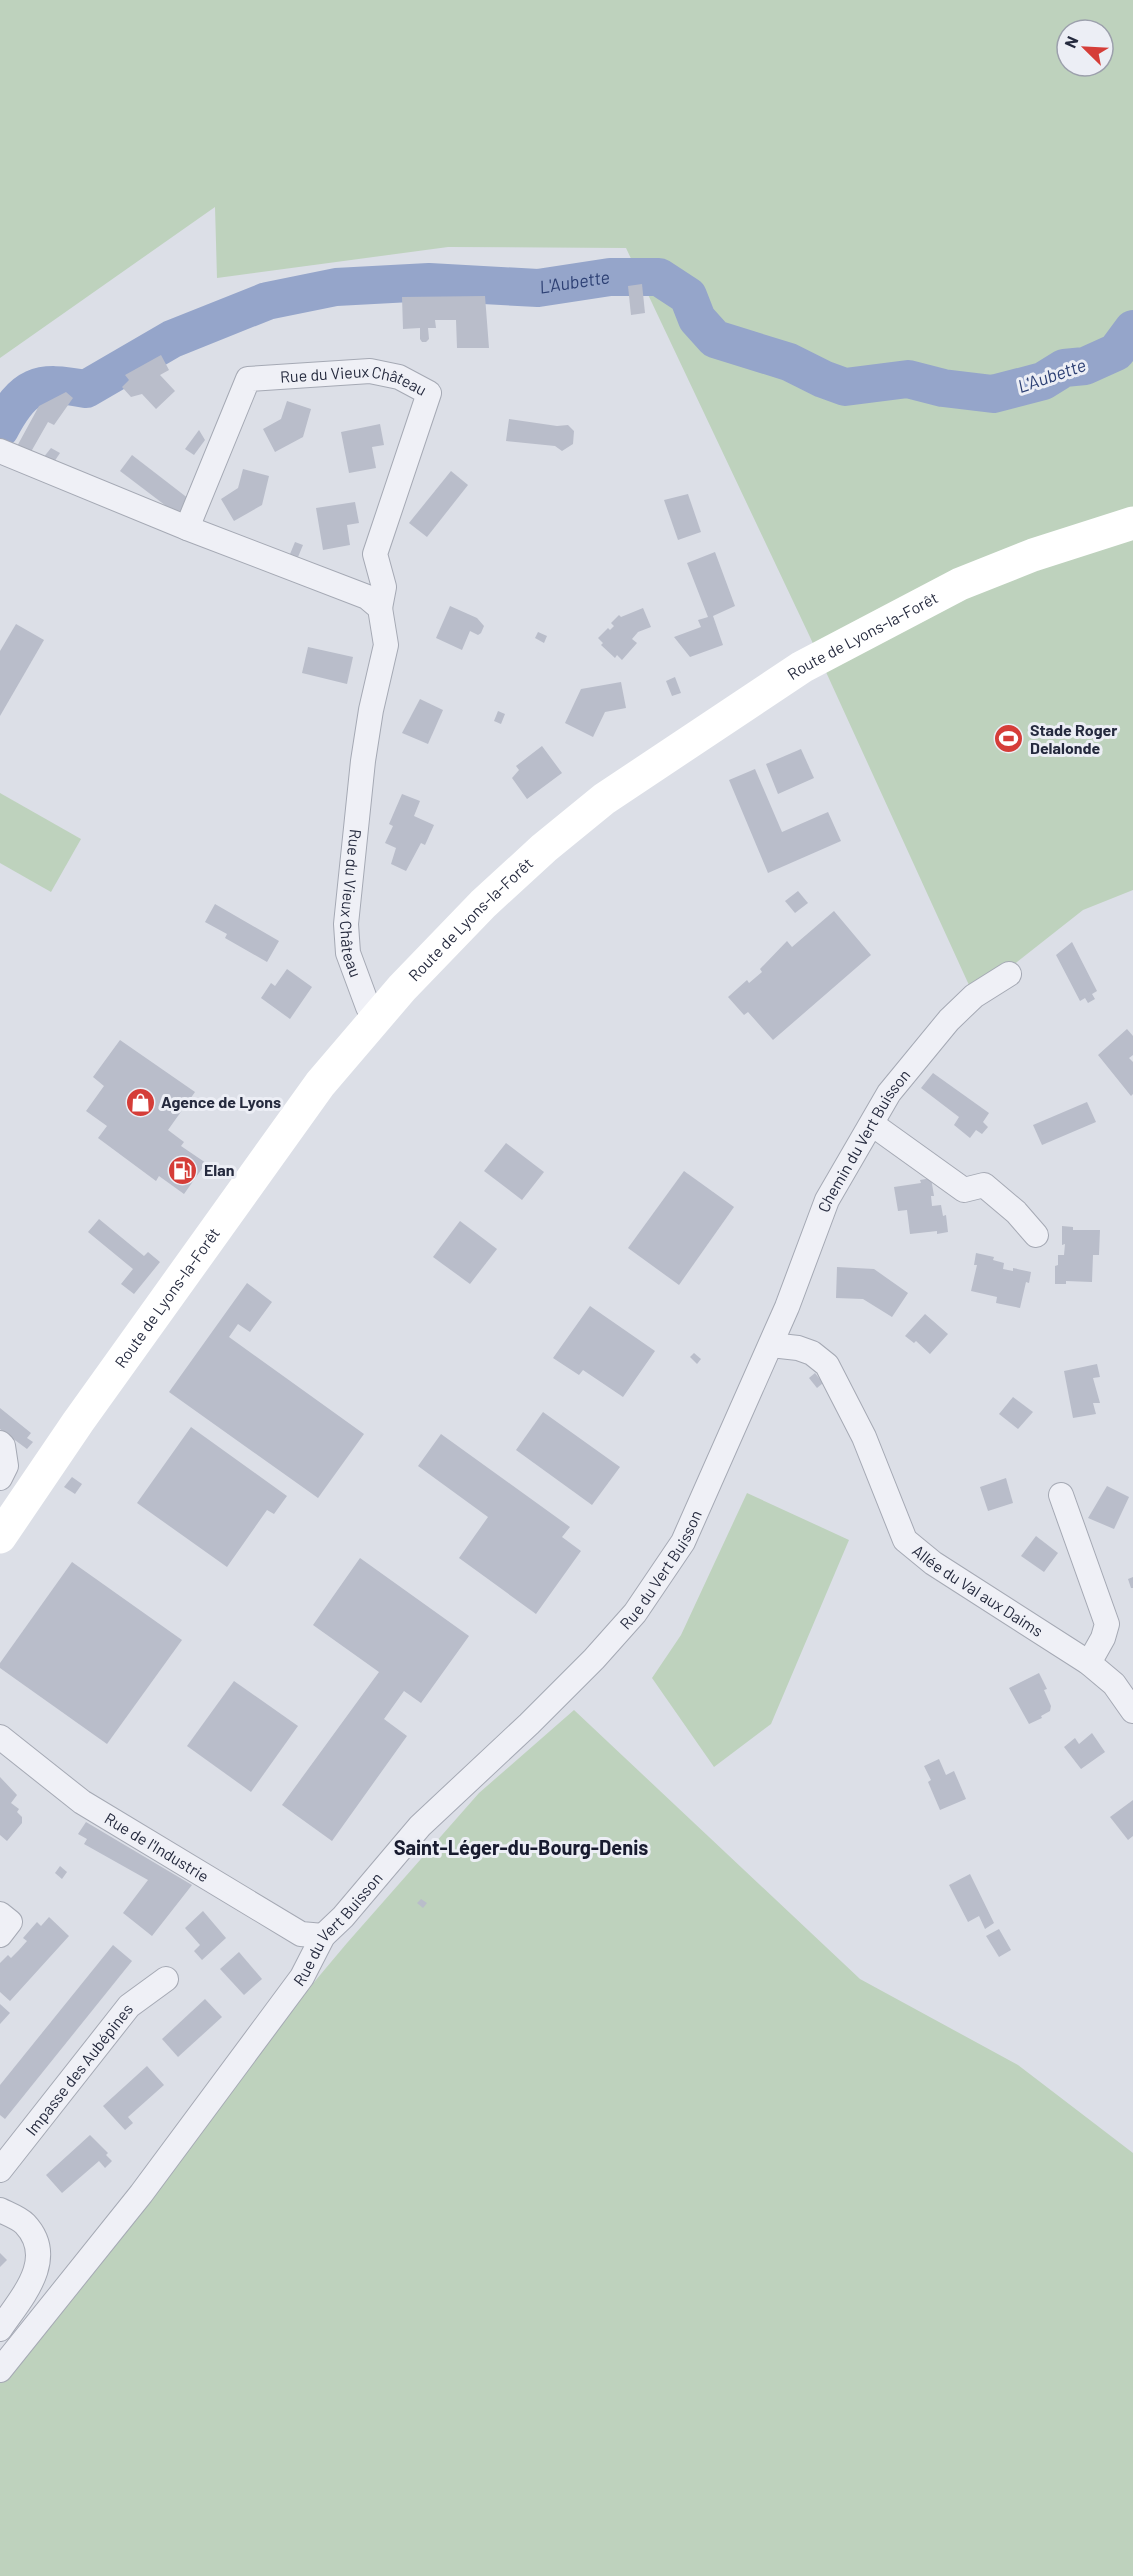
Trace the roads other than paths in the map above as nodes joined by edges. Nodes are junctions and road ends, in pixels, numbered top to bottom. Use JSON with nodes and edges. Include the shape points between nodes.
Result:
{"nodes":[{"id":1,"x":0,"y":451,"type":"edge"},
{"id":2,"x":1133,"y":523,"type":"edge"},
{"id":3,"x":187,"y":528,"type":"junction"},
{"id":4,"x":380,"y":608,"type":"junction"},
{"id":5,"x":1009,"y":974,"type":"dead end"},
{"id":6,"x":375,"y":1017,"type":"junction"},
{"id":7,"x":872,"y":1124,"type":"junction"},
{"id":8,"x":1036,"y":1235,"type":"dead end"},
{"id":9,"x":771,"y":1345,"type":"junction"},
{"id":10,"x":0,"y":1443,"type":"edge"},
{"id":11,"x":0,"y":1478,"type":"edge"},
{"id":12,"x":1061,"y":1496,"type":"dead end"},
{"id":13,"x":0,"y":1537,"type":"edge"},
{"id":14,"x":1089,"y":1663,"type":"junction"},
{"id":15,"x":1133,"y":1710,"type":"edge"},
{"id":16,"x":0,"y":1737,"type":"edge"},
{"id":17,"x":0,"y":1914,"type":"edge"},
{"id":18,"x":0,"y":1935,"type":"edge"},
{"id":19,"x":323,"y":1936,"type":"junction"},
{"id":20,"x":166,"y":1979,"type":"dead end"},
{"id":21,"x":0,"y":2170,"type":"edge"},
{"id":22,"x":0,"y":2210,"type":"edge"},
{"id":23,"x":0,"y":2329,"type":"edge"},
{"id":24,"x":0,"y":2370,"type":"edge"}],
"edges":[{"from":1,"to":3,"type":"street"},
{"from":2,"to":6,"type":"main road","name":"Route de Lyons-la-Forêt","via":[[960,584],[802,667],[614,792],[544,848],[483,904]]},
{"from":3,"to":4,"type":"street","via":[[367,597]]},
{"from":3,"to":4,"type":"street","name":"Rue du Vieux Château","via":[[248,379],[370,371],[399,377],[429,393],[375,554],[384,587]]},
{"from":4,"to":6,"type":"street","name":"Rue du Vieux Château","via":[[386,645],[363,761],[346,924],[348,953]]},
{"from":5,"to":7,"type":"street","name":"Chemin du Vert Buisson","via":[[974,996],[949,1020],[889,1093]]},
{"from":6,"to":13,"type":"main road","name":"Route de Lyons-la-Forêt","via":[[267,1156]]},
{"from":7,"to":8,"type":"street","via":[[964,1190],[984,1185]]},
{"from":7,"to":9,"type":"street","name":"Chemin du Vert Buisson","via":[[827,1200]]},
{"from":9,"to":14,"type":"street","name":"Allée du Val aux Daims","via":[[812,1353],[827,1365],[864,1437],[905,1540],[933,1563]]},
{"from":9,"to":19,"type":"street","name":"Rue du Vert Buisson","via":[[683,1542],[635,1613],[529,1724],[420,1826]]},
{"from":10,"to":11,"type":"street","via":[[6,1466]]},
{"from":12,"to":14,"type":"street","via":[[1107,1624]]},
{"from":14,"to":15,"type":"street","name":"Allée du Val aux Daims","via":[[1114,1684]]},
{"from":16,"to":19,"type":"street","name":"Rue de l'Industrie","via":[[82,1802],[301,1934]]},
{"from":17,"to":18,"type":"street","via":[[10,1922]]},
{"from":19,"to":24,"type":"street","name":"Rue du Vert Buisson","via":[[302,1977],[141,2193]]},
{"from":20,"to":21,"type":"street","name":"Impasse des Aubépines","via":[[129,2006]]},
{"from":22,"to":23,"type":"street","via":[[24,2223],[35,2240],[40,2259],[29,2287]]}]}
